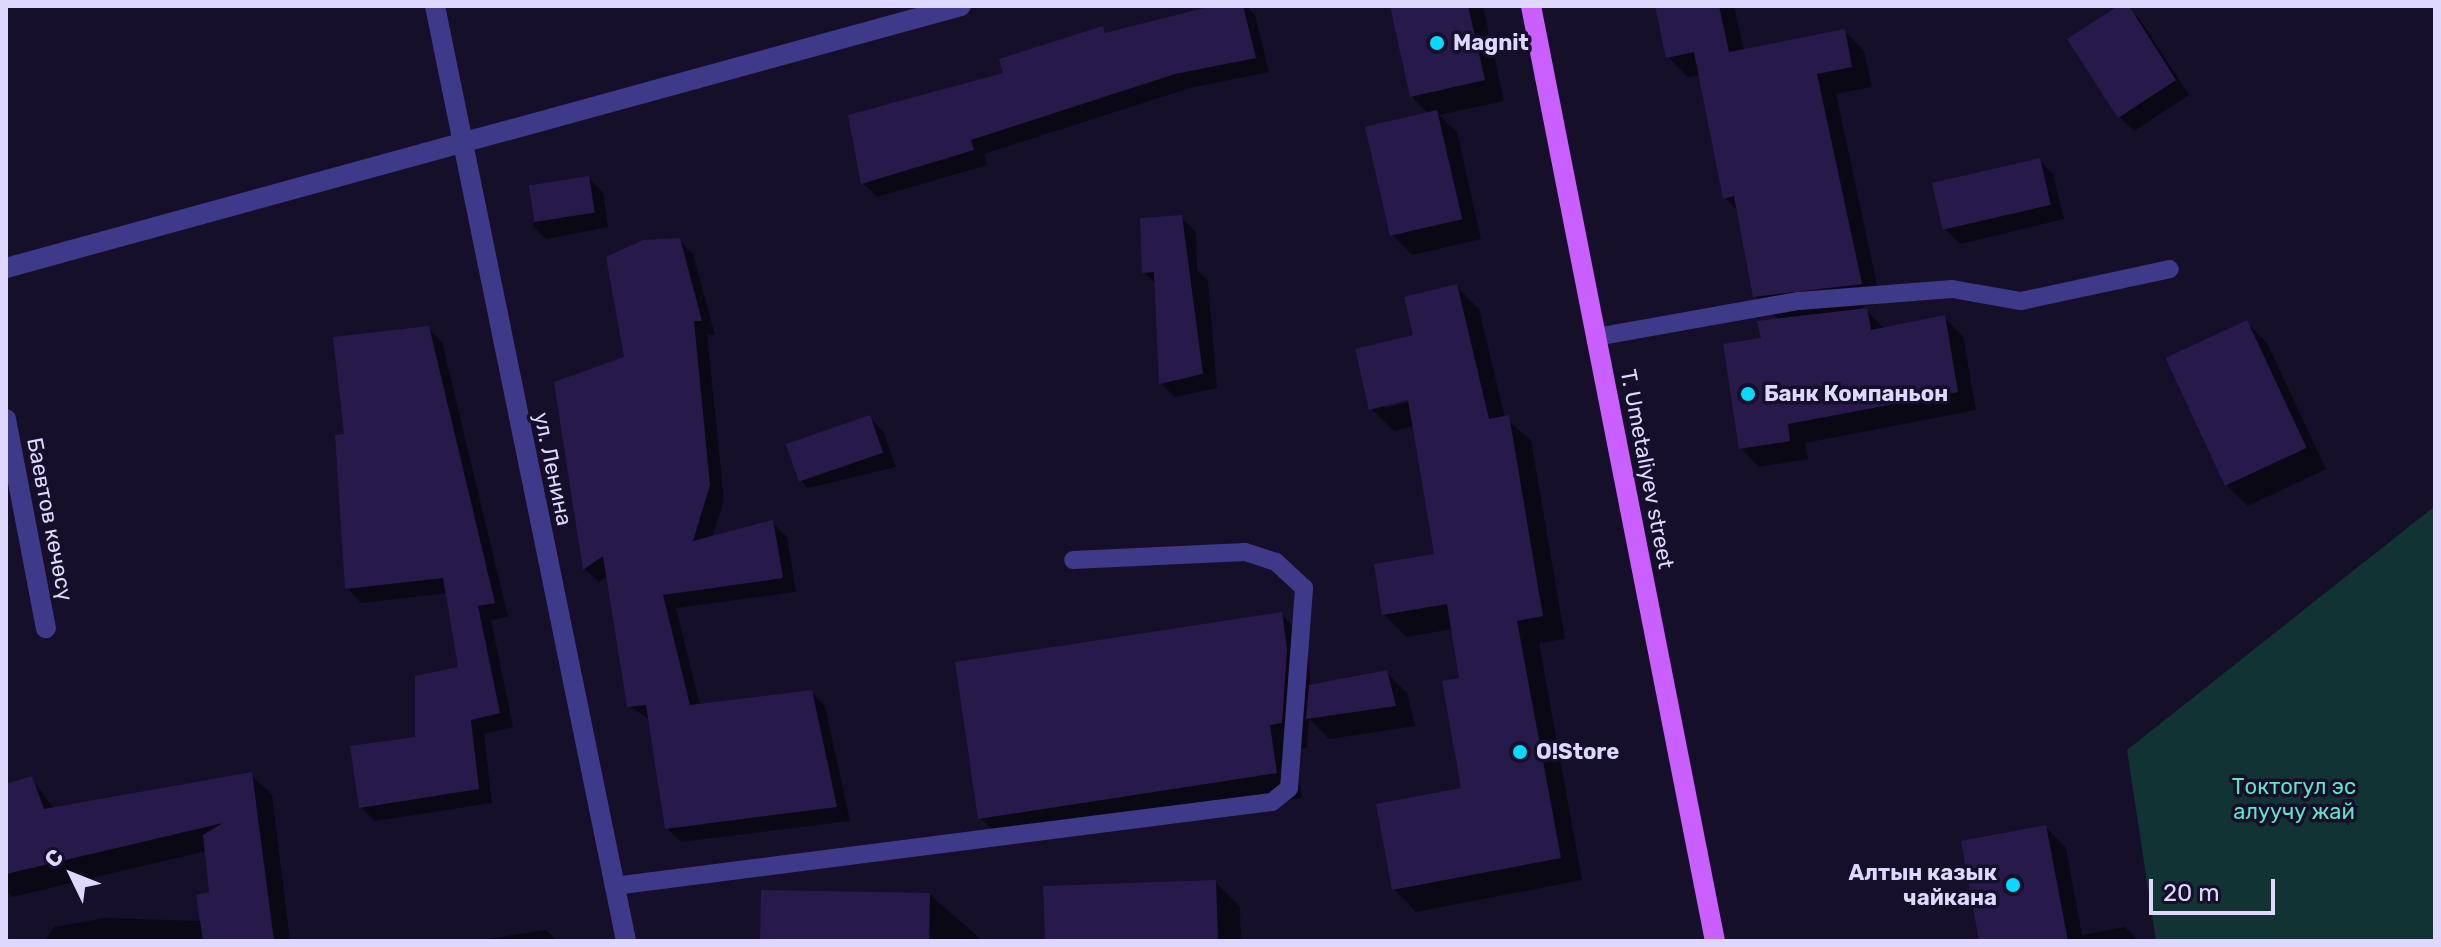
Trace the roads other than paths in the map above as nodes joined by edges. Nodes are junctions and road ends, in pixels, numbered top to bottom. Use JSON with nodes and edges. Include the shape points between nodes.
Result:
{"nodes":[{"id":1,"x":435,"y":6,"type":"edge"},
{"id":2,"x":961,"y":6,"type":"edge"},
{"id":3,"x":1531,"y":6,"type":"edge"},
{"id":4,"x":911,"y":13,"type":"edge"},
{"id":5,"x":461,"y":143,"type":"junction"},
{"id":6,"x":6,"y":268,"type":"edge"},
{"id":7,"x":2170,"y":269,"type":"dead end"},
{"id":8,"x":1596,"y":337,"type":"junction"},
{"id":9,"x":6,"y":419,"type":"edge"},
{"id":10,"x":1073,"y":560,"type":"dead end"},
{"id":11,"x":46,"y":628,"type":"dead end"},
{"id":12,"x":614,"y":886,"type":"junction"},
{"id":13,"x":626,"y":941,"type":"edge"},
{"id":14,"x":1715,"y":941,"type":"edge"}],
"edges":[{"from":1,"to":5,"type":"street","name":"ул. Ленина"},
{"from":2,"to":4,"type":"street"},
{"from":3,"to":8,"type":"main road","name":"T. Umetaliyev street"},
{"from":4,"to":5,"type":"street"},
{"from":5,"to":6,"type":"street"},
{"from":5,"to":12,"type":"street","name":"ул. Ленина"},
{"from":7,"to":8,"type":"lane","via":[[2021,301],[1952,289],[1799,301]]},
{"from":8,"to":14,"type":"main road","name":"T. Umetaliyev street"},
{"from":9,"to":11,"type":"street","name":"Баевтов көчөсү"},
{"from":10,"to":12,"type":"lane","via":[[1245,552],[1276,562],[1304,588],[1289,788],[1272,802]]},
{"from":12,"to":13,"type":"street","name":"ул. Ленина"}]}
